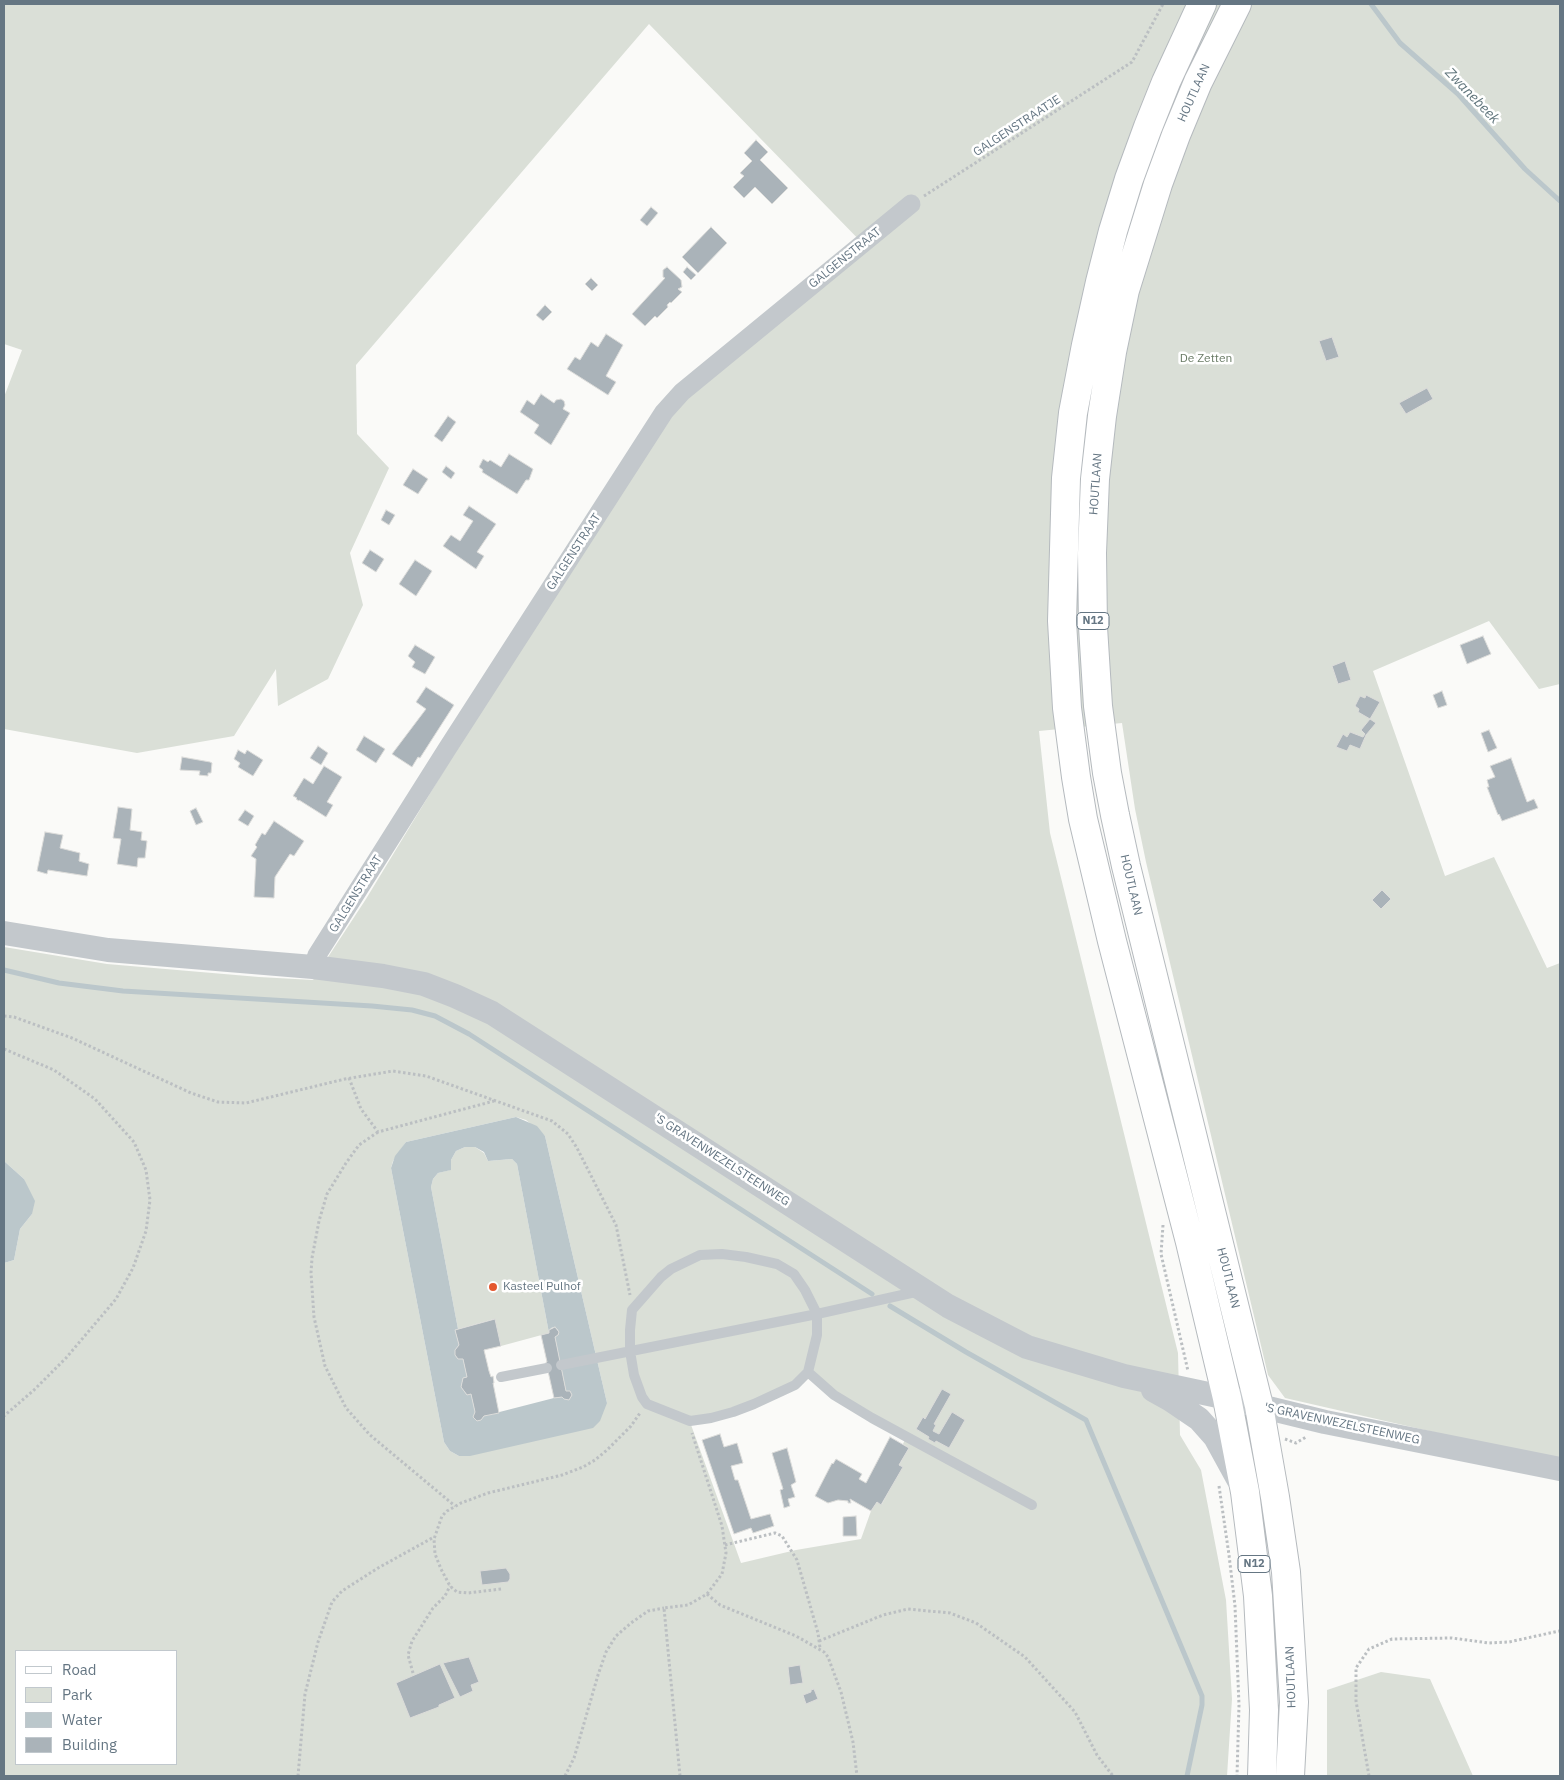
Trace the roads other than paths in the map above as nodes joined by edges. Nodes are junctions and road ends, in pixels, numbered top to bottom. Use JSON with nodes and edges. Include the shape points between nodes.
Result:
{"nodes":[{"id":1,"x":1202,"y":4,"type":"edge"},
{"id":2,"x":1237,"y":4,"type":"edge"},
{"id":3,"x":911,"y":204,"type":"road end"},
{"id":4,"x":4,"y":933,"type":"edge"},
{"id":5,"x":313,"y":967,"type":"junction"},
{"id":6,"x":923,"y":1290,"type":"junction"},
{"id":7,"x":817,"y":1314,"type":"junction"},
{"id":8,"x":630,"y":1351,"type":"junction"},
{"id":9,"x":561,"y":1366,"type":"dead end"},
{"id":10,"x":547,"y":1368,"type":"dead end"},
{"id":11,"x":808,"y":1372,"type":"junction"},
{"id":12,"x":1124,"y":1376,"type":"junction"},
{"id":13,"x":501,"y":1377,"type":"dead end"},
{"id":14,"x":1227,"y":1398,"type":"junction"},
{"id":15,"x":1259,"y":1406,"type":"junction"},
{"id":16,"x":1560,"y":1469,"type":"edge"},
{"id":17,"x":1245,"y":1492,"type":"junction"},
{"id":18,"x":1032,"y":1505,"type":"dead end"},
{"id":19,"x":1262,"y":1776,"type":"edge"},
{"id":20,"x":1290,"y":1776,"type":"edge"}],
"edges":[{"from":1,"to":14,"type":"main road","number":"N12","via":[[1148,127],[1113,231],[1098,291],[1073,413],[1066,478],[1062,621],[1067,708],[1083,819]]},
{"from":2,"to":15,"type":"main road","name":"HOUTLAAN","number":"N12","via":[[1176,135],[1125,290],[1102,416],[1092,553],[1098,706],[1115,815]]},
{"from":3,"to":5,"type":"street","name":"GALGENSTRAAT","via":[[682,392],[664,412],[447,749],[317,955]]},
{"from":4,"to":5,"type":"street","name":"'S GRAVENWEZELSTEENWEG","via":[[108,950]]},
{"from":5,"to":6,"type":"street","name":"'S GRAVENWEZELSTEENWEG","via":[[424,984],[492,1013]]},
{"from":6,"to":7,"type":"lane"},
{"from":6,"to":12,"type":"street","name":"'S GRAVENWEZELSTEENWEG","via":[[1027,1347]]},
{"from":7,"to":8,"type":"lane"},
{"from":7,"to":8,"type":"lane","via":[[794,1274],[770,1262],[746,1256],[700,1255],[671,1269],[632,1310]]},
{"from":7,"to":11,"type":"lane","via":[[817,1335]]},
{"from":8,"to":9,"type":"lane"},
{"from":8,"to":11,"type":"lane","via":[[634,1375],[647,1404],[690,1421],[754,1404],[796,1385]]},
{"from":10,"to":13,"type":"lane"},
{"from":11,"to":18,"type":"lane","via":[[834,1395],[872,1418]]},
{"from":12,"to":14,"type":"street","name":"'S GRAVENWEZELSTEENWEG"},
{"from":12,"to":17,"type":"street","name":"'S GRAVENWEZELSTEENWEG","via":[[1198,1418],[1223,1449]]},
{"from":14,"to":15,"type":"street","name":"'S GRAVENWEZELSTEENWEG"},
{"from":14,"to":17,"type":"main road","number":"N12"},
{"from":15,"to":16,"type":"street","name":"'S GRAVENWEZELSTEENWEG"},
{"from":15,"to":20,"type":"main road","name":"HOUTLAAN","number":"N12","via":[[1286,1572],[1294,1702]]},
{"from":17,"to":19,"type":"main road","number":"N12","via":[[1258,1596],[1264,1710]]}]}
